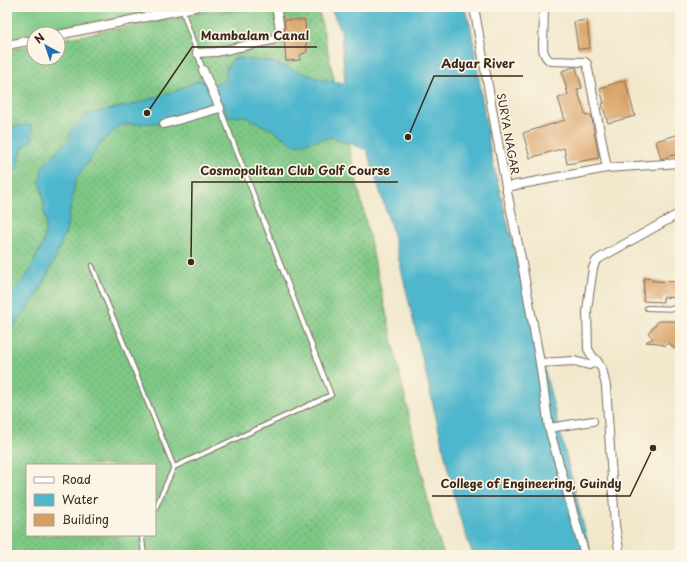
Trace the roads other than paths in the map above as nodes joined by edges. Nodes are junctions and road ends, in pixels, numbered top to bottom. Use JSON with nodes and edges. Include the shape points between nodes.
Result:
{"nodes":[{"id":1,"x":195,"y":7,"type":"edge"},
{"id":2,"x":276,"y":7,"type":"edge"},
{"id":3,"x":474,"y":7,"type":"edge"},
{"id":4,"x":544,"y":7,"type":"edge"},
{"id":5,"x":182,"y":9,"type":"edge"},
{"id":6,"x":66,"y":33,"type":"edge"},
{"id":7,"x":26,"y":41,"type":"edge"},
{"id":8,"x":7,"y":45,"type":"edge"},
{"id":9,"x":197,"y":53,"type":"junction"},
{"id":10,"x":203,"y":70,"type":"joint"},
{"id":11,"x":220,"y":108,"type":"junction"},
{"id":12,"x":164,"y":124,"type":"dead end"},
{"id":13,"x":680,"y":163,"type":"edge"},
{"id":14,"x":607,"y":168,"type":"junction"},
{"id":15,"x":506,"y":187,"type":"junction"},
{"id":16,"x":680,"y":213,"type":"edge"},
{"id":17,"x":92,"y":266,"type":"dead end"},
{"id":18,"x":647,"y":308,"type":"dead end"},
{"id":19,"x":680,"y":309,"type":"edge"},
{"id":20,"x":597,"y":361,"type":"junction"},
{"id":21,"x":540,"y":362,"type":"junction"},
{"id":22,"x":593,"y":421,"type":"dead end"},
{"id":23,"x":549,"y":428,"type":"junction"},
{"id":24,"x":174,"y":467,"type":"junction"},
{"id":25,"x":156,"y":507,"type":"edge"},
{"id":26,"x":143,"y":536,"type":"edge"},
{"id":27,"x":144,"y":555,"type":"edge"},
{"id":28,"x":585,"y":555,"type":"edge"},
{"id":29,"x":620,"y":555,"type":"edge"}],
"edges":[{"from":1,"to":5,"type":"street"},
{"from":2,"to":9,"type":"street","via":[[279,32],[272,40],[216,52]]},
{"from":3,"to":15,"type":"street","name":"SURYA NAGAR"},
{"from":4,"to":14,"type":"street","via":[[543,48],[548,59],[587,64]]},
{"from":5,"to":6,"type":"street"},
{"from":5,"to":9,"type":"lane"},
{"from":7,"to":8,"type":"street"},
{"from":9,"to":10,"type":"lane"},
{"from":10,"to":11,"type":"street"},
{"from":11,"to":12,"type":"street"},
{"from":11,"to":24,"type":"lane","via":[[331,395]]},
{"from":13,"to":14,"type":"street","name":"SURYA NAGAR"},
{"from":14,"to":15,"type":"street","name":"SURYA NAGAR"},
{"from":15,"to":21,"type":"street"},
{"from":16,"to":20,"type":"street","via":[[596,261],[587,311],[588,349]]},
{"from":17,"to":24,"type":"lane"},
{"from":18,"to":19,"type":"lane"},
{"from":20,"to":21,"type":"street","via":[[589,365],[574,361]]},
{"from":20,"to":29,"type":"street","via":[[606,386],[615,525]]},
{"from":21,"to":23,"type":"street"},
{"from":22,"to":23,"type":"street"},
{"from":23,"to":28,"type":"street"},
{"from":24,"to":25,"type":"lane"},
{"from":26,"to":27,"type":"lane"}]}
